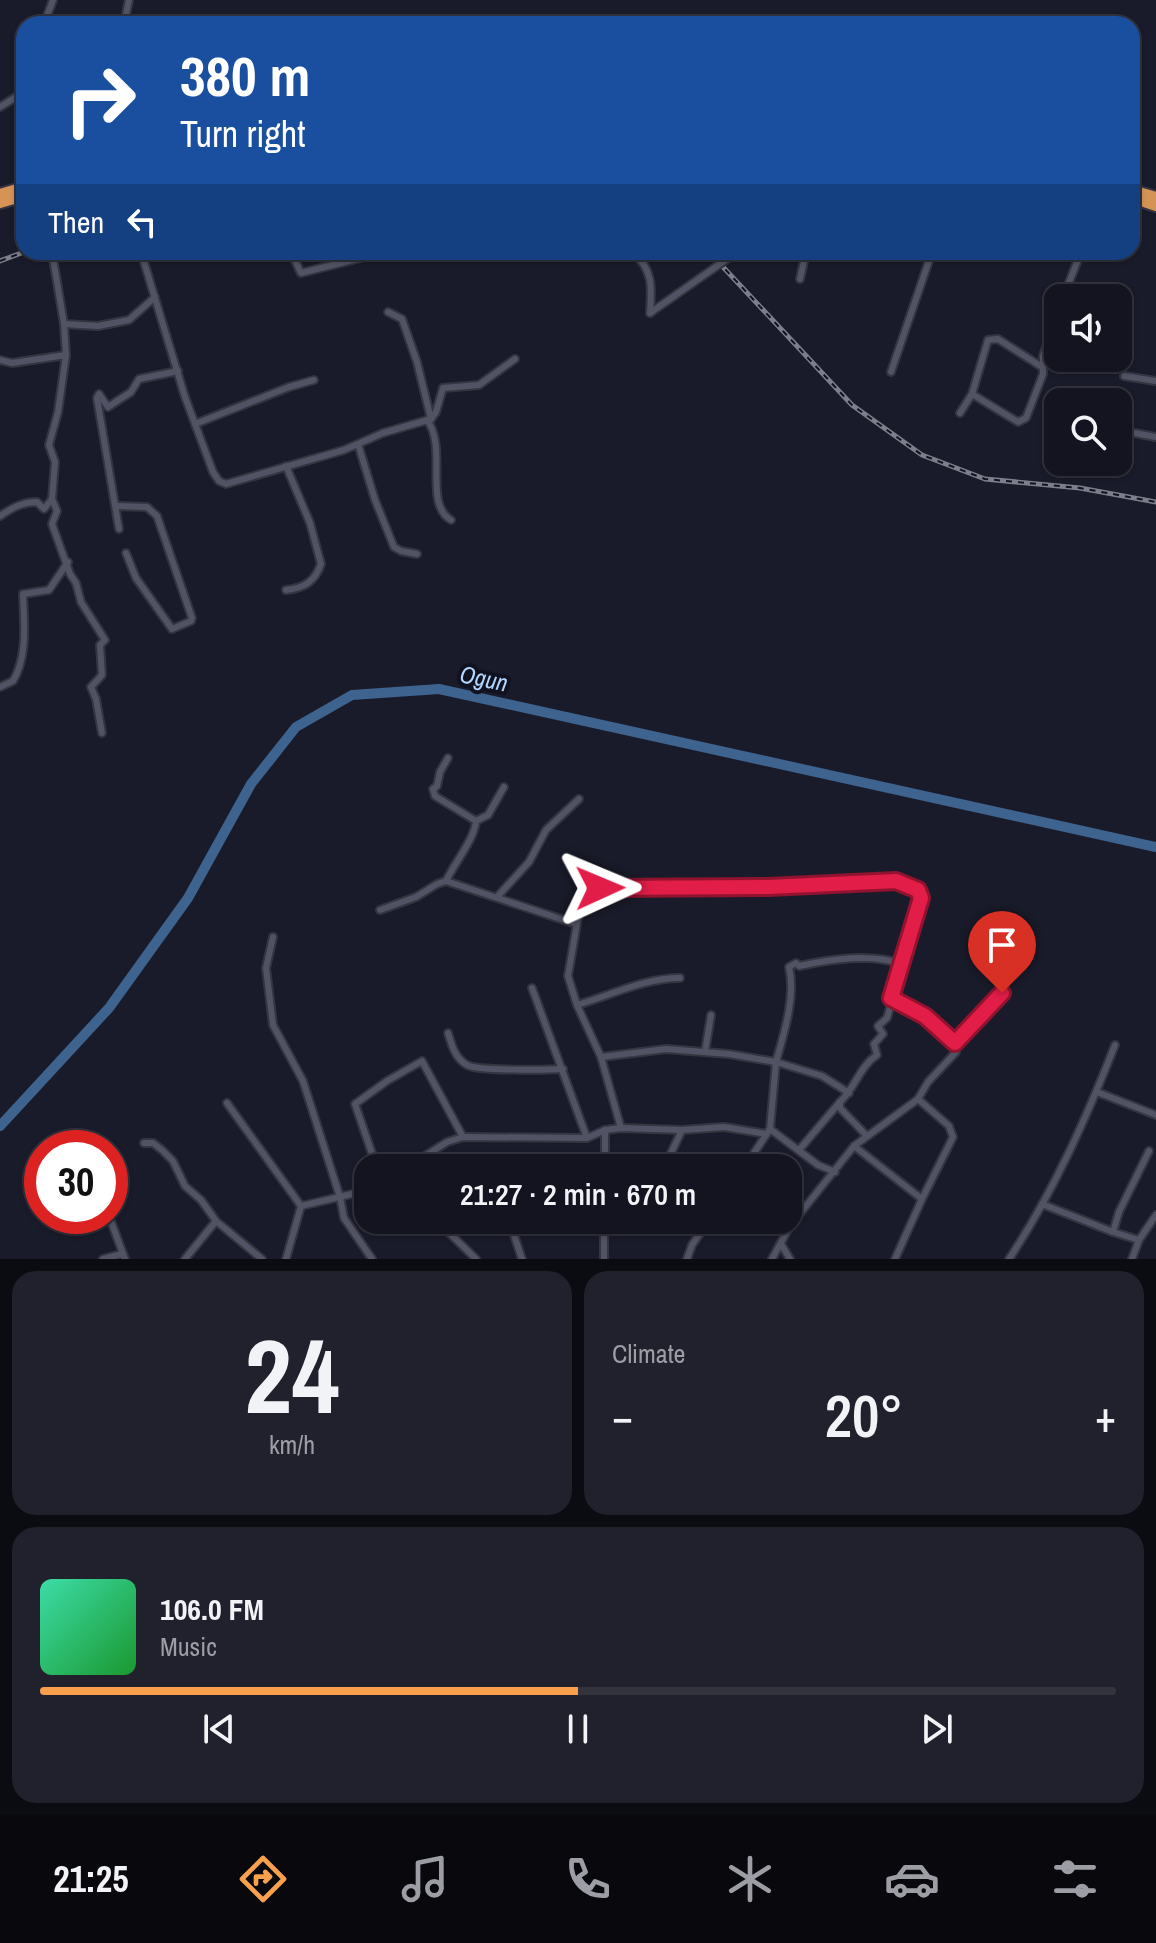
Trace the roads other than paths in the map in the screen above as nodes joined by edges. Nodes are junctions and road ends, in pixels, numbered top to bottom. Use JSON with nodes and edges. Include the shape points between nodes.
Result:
{"nodes":[{"id":1,"x":53,"y":260,"type":"edge"},
{"id":2,"x":143,"y":260,"type":"edge"},
{"id":3,"x":295,"y":260,"type":"edge"},
{"id":4,"x":352,"y":260,"type":"edge"},
{"id":5,"x":642,"y":260,"type":"edge"},
{"id":6,"x":725,"y":260,"type":"edge"},
{"id":7,"x":804,"y":260,"type":"edge"},
{"id":8,"x":929,"y":260,"type":"edge"},
{"id":9,"x":1078,"y":260,"type":"edge"},
{"id":10,"x":800,"y":279,"type":"dead end"},
{"id":11,"x":1069,"y":284,"type":"edge"},
{"id":12,"x":155,"y":297,"type":"junction"},
{"id":13,"x":388,"y":312,"type":"dead end"},
{"id":14,"x":64,"y":324,"type":"junction"},
{"id":15,"x":1044,"y":353,"type":"edge"},
{"id":16,"x":66,"y":355,"type":"junction"},
{"id":17,"x":515,"y":359,"type":"dead end"},
{"id":18,"x":0,"y":360,"type":"edge"},
{"id":19,"x":1042,"y":367,"type":"junction"},
{"id":20,"x":178,"y":371,"type":"junction"},
{"id":21,"x":891,"y":372,"type":"dead end"},
{"id":22,"x":1124,"y":376,"type":"dead end"},
{"id":23,"x":314,"y":380,"type":"dead end"},
{"id":24,"x":1156,"y":381,"type":"edge"},
{"id":25,"x":972,"y":394,"type":"junction"},
{"id":26,"x":960,"y":413,"type":"dead end"},
{"id":27,"x":429,"y":419,"type":"junction"},
{"id":28,"x":195,"y":424,"type":"junction"},
{"id":29,"x":1132,"y":433,"type":"edge"},
{"id":30,"x":1156,"y":437,"type":"edge"},
{"id":31,"x":358,"y":444,"type":"junction"},
{"id":32,"x":286,"y":466,"type":"junction"},
{"id":33,"x":52,"y":499,"type":"junction"},
{"id":34,"x":116,"y":506,"type":"junction"},
{"id":35,"x":0,"y":516,"type":"edge"},
{"id":36,"x":451,"y":520,"type":"dead end"},
{"id":37,"x":119,"y":529,"type":"dead end"},
{"id":38,"x":126,"y":553,"type":"dead end"},
{"id":39,"x":417,"y":554,"type":"dead end"},
{"id":40,"x":68,"y":562,"type":"junction"},
{"id":41,"x":286,"y":590,"type":"dead end"},
{"id":42,"x":0,"y":687,"type":"edge"},
{"id":43,"x":102,"y":733,"type":"dead end"},
{"id":44,"x":448,"y":758,"type":"dead end"},
{"id":45,"x":504,"y":787,"type":"dead end"},
{"id":46,"x":579,"y":799,"type":"dead end"},
{"id":47,"x":476,"y":821,"type":"junction"},
{"id":48,"x":446,"y":881,"type":"junction"},
{"id":49,"x":497,"y":897,"type":"junction"},
{"id":50,"x":380,"y":910,"type":"dead end"},
{"id":51,"x":576,"y":924,"type":"junction"},
{"id":52,"x":273,"y":937,"type":"dead end"},
{"id":53,"x":902,"y":964,"type":"junction"},
{"id":54,"x":680,"y":978,"type":"dead end"},
{"id":55,"x":532,"y":988,"type":"dead end"},
{"id":56,"x":1002,"y":993,"type":"dead end"},
{"id":57,"x":891,"y":998,"type":"junction"},
{"id":58,"x":577,"y":1005,"type":"junction"},
{"id":59,"x":711,"y":1015,"type":"dead end"},
{"id":60,"x":448,"y":1033,"type":"dead end"},
{"id":61,"x":955,"y":1040,"type":"junction"},
{"id":62,"x":1115,"y":1045,"type":"dead end"},
{"id":63,"x":705,"y":1052,"type":"junction"},
{"id":64,"x":601,"y":1057,"type":"junction"},
{"id":65,"x":776,"y":1062,"type":"junction"},
{"id":66,"x":563,"y":1069,"type":"junction"},
{"id":67,"x":1097,"y":1092,"type":"junction"},
{"id":68,"x":849,"y":1093,"type":"junction"},
{"id":69,"x":918,"y":1099,"type":"junction"},
{"id":70,"x":840,"y":1102,"type":"junction"},
{"id":71,"x":227,"y":1103,"type":"dead end"},
{"id":72,"x":1156,"y":1115,"type":"edge"},
{"id":73,"x":621,"y":1128,"type":"junction"},
{"id":74,"x":605,"y":1130,"type":"junction"},
{"id":75,"x":682,"y":1130,"type":"junction"},
{"id":76,"x":768,"y":1132,"type":"junction"},
{"id":77,"x":867,"y":1136,"type":"junction"},
{"id":78,"x":463,"y":1137,"type":"junction"},
{"id":79,"x":587,"y":1138,"type":"junction"},
{"id":80,"x":144,"y":1143,"type":"dead end"},
{"id":81,"x":854,"y":1146,"type":"junction"},
{"id":82,"x":799,"y":1150,"type":"junction"},
{"id":83,"x":1149,"y":1151,"type":"dead end"},
{"id":84,"x":372,"y":1154,"type":"edge"},
{"id":85,"x":428,"y":1154,"type":"edge"},
{"id":86,"x":605,"y":1154,"type":"edge"},
{"id":87,"x":671,"y":1154,"type":"edge"},
{"id":88,"x":753,"y":1154,"type":"edge"},
{"id":89,"x":835,"y":1172,"type":"junction"},
{"id":90,"x":354,"y":1192,"type":"edge"},
{"id":91,"x":340,"y":1197,"type":"junction"},
{"id":92,"x":922,"y":1199,"type":"junction"},
{"id":93,"x":1042,"y":1204,"type":"junction"},
{"id":94,"x":301,"y":1206,"type":"junction"},
{"id":95,"x":1156,"y":1215,"type":"edge"},
{"id":96,"x":216,"y":1221,"type":"junction"},
{"id":97,"x":1113,"y":1232,"type":"junction"},
{"id":98,"x":116,"y":1234,"type":"edge"},
{"id":99,"x":450,"y":1234,"type":"edge"},
{"id":100,"x":514,"y":1234,"type":"edge"},
{"id":101,"x":604,"y":1234,"type":"edge"},
{"id":102,"x":699,"y":1234,"type":"edge"},
{"id":103,"x":1139,"y":1240,"type":"junction"},
{"id":104,"x":781,"y":1244,"type":"junction"},
{"id":105,"x":124,"y":1257,"type":"edge"},
{"id":106,"x":103,"y":1259,"type":"edge"},
{"id":107,"x":185,"y":1259,"type":"edge"},
{"id":108,"x":262,"y":1259,"type":"edge"},
{"id":109,"x":286,"y":1259,"type":"edge"},
{"id":110,"x":372,"y":1259,"type":"edge"},
{"id":111,"x":476,"y":1259,"type":"edge"},
{"id":112,"x":522,"y":1259,"type":"edge"},
{"id":113,"x":604,"y":1259,"type":"edge"},
{"id":114,"x":687,"y":1259,"type":"edge"},
{"id":115,"x":772,"y":1259,"type":"edge"},
{"id":116,"x":790,"y":1259,"type":"edge"},
{"id":117,"x":895,"y":1259,"type":"edge"},
{"id":118,"x":1009,"y":1259,"type":"edge"},
{"id":119,"x":1132,"y":1259,"type":"edge"}],
"edges":[{"from":1,"to":14,"type":"street"},
{"from":2,"to":12,"type":"street"},
{"from":3,"to":4,"type":"street","via":[[301,273]]},
{"from":5,"to":6,"type":"street","bridge":true,"via":[[651,276],[650,313]]},
{"from":7,"to":10,"type":"street"},
{"from":8,"to":21,"type":"street"},
{"from":9,"to":11,"type":"street"},
{"from":12,"to":14,"type":"street","via":[[129,320],[98,326]]},
{"from":12,"to":20,"type":"street"},
{"from":13,"to":27,"type":"street","via":[[402,319]]},
{"from":14,"to":16,"type":"street"},
{"from":15,"to":19,"type":"street"},
{"from":16,"to":18,"type":"street"},
{"from":16,"to":33,"type":"street","via":[[49,436],[55,462]]},
{"from":17,"to":27,"type":"street","via":[[479,385],[443,388]]},
{"from":19,"to":25,"type":"street","via":[[1026,418],[1018,422]]},
{"from":19,"to":25,"type":"street","via":[[993,338],[985,345]]},
{"from":20,"to":28,"type":"street"},
{"from":20,"to":34,"type":"street","via":[[139,379],[131,392],[108,407],[99,394]]},
{"from":22,"to":24,"type":"street"},
{"from":23,"to":28,"type":"street"},
{"from":25,"to":26,"type":"street"},
{"from":27,"to":31,"type":"street"},
{"from":27,"to":36,"type":"street","via":[[438,456],[438,504]]},
{"from":28,"to":32,"type":"street","via":[[219,481],[226,484]]},
{"from":29,"to":30,"type":"street"},
{"from":31,"to":32,"type":"street"},
{"from":31,"to":39,"type":"street","via":[[394,547]]},
{"from":32,"to":41,"type":"street","via":[[321,564],[306,586]]},
{"from":33,"to":35,"type":"street","via":[[44,509],[31,502]]},
{"from":33,"to":40,"type":"street","via":[[57,511],[52,524]]},
{"from":34,"to":37,"type":"street"},
{"from":34,"to":38,"type":"street","via":[[147,507],[157,516],[191,621],[172,629],[136,578]]},
{"from":40,"to":42,"type":"street","via":[[49,590],[23,594],[21,663],[13,681]]},
{"from":40,"to":43,"type":"street","via":[[81,602],[105,640],[100,645],[102,675],[91,687]]},
{"from":44,"to":47,"type":"street","via":[[433,789],[435,796]]},
{"from":45,"to":47,"type":"street","via":[[488,815]]},
{"from":46,"to":49,"type":"street","via":[[546,830],[529,862]]},
{"from":47,"to":48,"type":"street"},
{"from":48,"to":49,"type":"street"},
{"from":48,"to":50,"type":"street"},
{"from":49,"to":51,"type":"street"},
{"from":51,"to":53,"type":"street","via":[[582,894],[600,888],[896,881],[918,890],[921,898]]},
{"from":51,"to":58,"type":"street","via":[[568,976]]},
{"from":52,"to":91,"type":"street","via":[[266,968],[273,1025],[303,1081]]},
{"from":53,"to":57,"type":"street"},
{"from":53,"to":65,"type":"street","via":[[873,958],[789,967],[792,981]]},
{"from":54,"to":58,"type":"street","via":[[657,978]]},
{"from":55,"to":66,"type":"street"},
{"from":56,"to":61,"type":"street"},
{"from":57,"to":61,"type":"street"},
{"from":57,"to":68,"type":"street","via":[[887,1018],[878,1026],[883,1034],[874,1044],[877,1055],[866,1062]]},
{"from":58,"to":64,"type":"street"},
{"from":59,"to":63,"type":"street"},
{"from":60,"to":66,"type":"street","via":[[457,1056],[470,1068]]},
{"from":61,"to":69,"type":"street","via":[[956,1052]]},
{"from":62,"to":67,"type":"street"},
{"from":63,"to":64,"type":"street","via":[[666,1049]]},
{"from":63,"to":65,"type":"street"},
{"from":64,"to":73,"type":"street"},
{"from":65,"to":68,"type":"street","via":[[822,1076]]},
{"from":65,"to":76,"type":"street"},
{"from":66,"to":79,"type":"street"},
{"from":67,"to":72,"type":"street"},
{"from":67,"to":93,"type":"street"},
{"from":68,"to":70,"type":"street"},
{"from":69,"to":77,"type":"street"},
{"from":69,"to":92,"type":"street","via":[[949,1126],[953,1137]]},
{"from":70,"to":77,"type":"street"},
{"from":70,"to":82,"type":"street"},
{"from":71,"to":94,"type":"street"},
{"from":73,"to":74,"type":"street"},
{"from":73,"to":75,"type":"street"},
{"from":74,"to":79,"type":"street"},
{"from":74,"to":86,"type":"street"},
{"from":75,"to":76,"type":"street"},
{"from":75,"to":87,"type":"street"},
{"from":76,"to":82,"type":"street"},
{"from":76,"to":88,"type":"street"},
{"from":77,"to":81,"type":"street"},
{"from":78,"to":79,"type":"street"},
{"from":78,"to":84,"type":"street","via":[[422,1061],[355,1104]]},
{"from":78,"to":85,"type":"street"},
{"from":80,"to":96,"type":"street","via":[[153,1143],[173,1161],[185,1186]]},
{"from":81,"to":89,"type":"street"},
{"from":81,"to":92,"type":"street"},
{"from":82,"to":89,"type":"street"},
{"from":83,"to":97,"type":"street"},
{"from":89,"to":104,"type":"street"},
{"from":90,"to":91,"type":"street"},
{"from":91,"to":94,"type":"street"},
{"from":91,"to":110,"type":"street","via":[[344,1218]]},
{"from":92,"to":117,"type":"street"},
{"from":93,"to":97,"type":"street"},
{"from":93,"to":118,"type":"street"},
{"from":94,"to":109,"type":"street"},
{"from":95,"to":103,"type":"street"},
{"from":96,"to":107,"type":"street"},
{"from":96,"to":108,"type":"street"},
{"from":97,"to":103,"type":"street"},
{"from":98,"to":105,"type":"street"},
{"from":99,"to":111,"type":"street"},
{"from":100,"to":112,"type":"street"},
{"from":101,"to":113,"type":"street"},
{"from":102,"to":114,"type":"street"},
{"from":103,"to":119,"type":"street"},
{"from":104,"to":115,"type":"street"},
{"from":104,"to":116,"type":"street"},
{"from":105,"to":106,"type":"street"}]}
